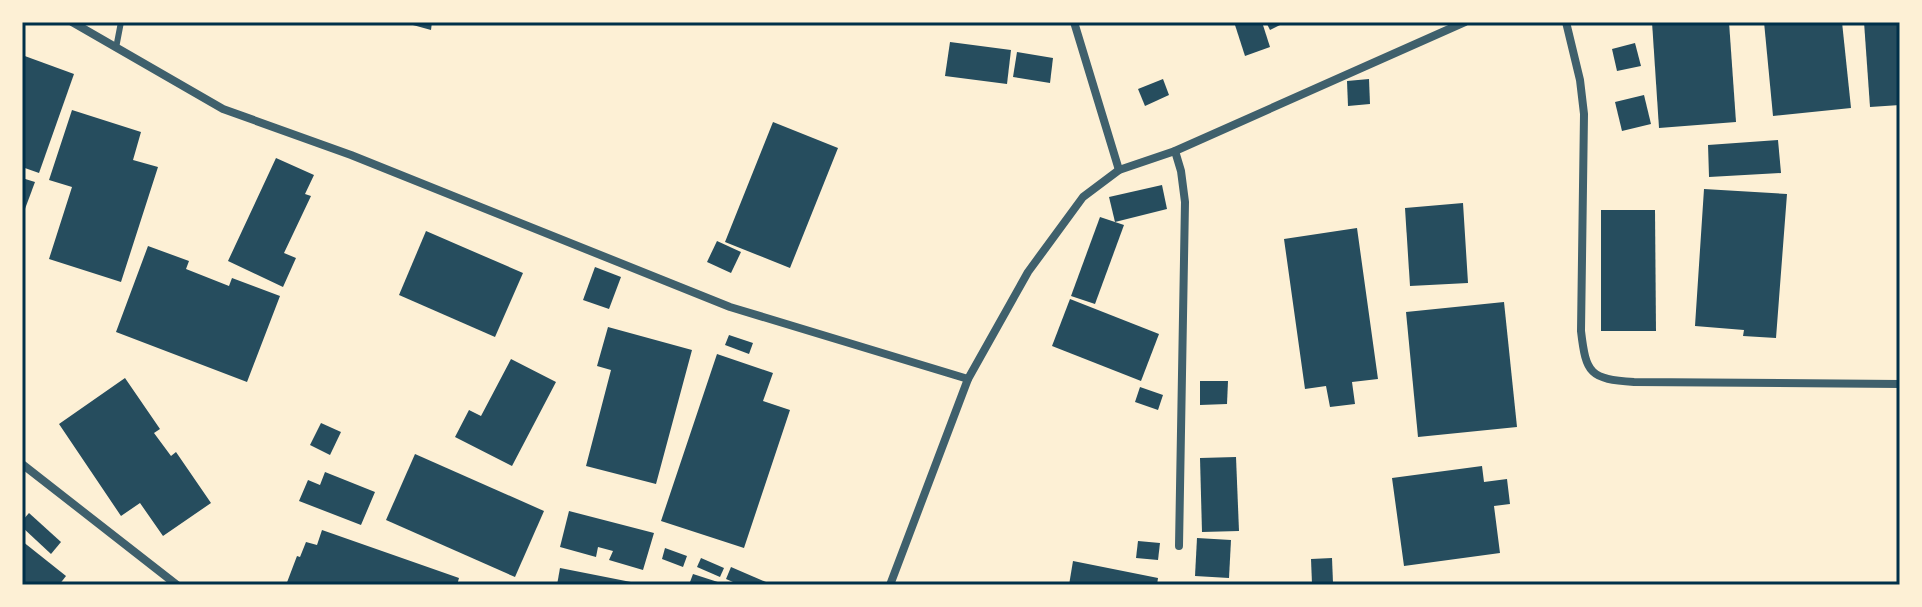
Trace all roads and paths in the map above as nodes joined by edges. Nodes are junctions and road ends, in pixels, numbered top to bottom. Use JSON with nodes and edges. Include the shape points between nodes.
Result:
{"nodes":[{"id":1,"x":72,"y":22,"type":"edge"},
{"id":2,"x":121,"y":22,"type":"edge"},
{"id":3,"x":1074,"y":22,"type":"edge"},
{"id":4,"x":1465,"y":22,"type":"edge"},
{"id":5,"x":1566,"y":22,"type":"edge"},
{"id":6,"x":116,"y":48,"type":"junction"},
{"id":7,"x":1175,"y":151,"type":"junction"},
{"id":8,"x":1119,"y":170,"type":"junction"},
{"id":9,"x":968,"y":379,"type":"junction"},
{"id":10,"x":1900,"y":384,"type":"edge"},
{"id":11,"x":22,"y":464,"type":"edge"},
{"id":12,"x":1179,"y":546,"type":"dead end"},
{"id":13,"x":177,"y":585,"type":"edge"},
{"id":14,"x":890,"y":585,"type":"edge"}],
"edges":[{"from":1,"to":6,"type":"street"},
{"from":2,"to":6,"type":"lane"},
{"from":3,"to":8,"type":"street"},
{"from":4,"to":7,"type":"street"},
{"from":5,"to":10,"type":"street","via":[[1584,114],[1581,331],[1585,360],[1595,374],[1634,382]]},
{"from":6,"to":9,"type":"street","via":[[223,109],[730,307]]},
{"from":7,"to":8,"type":"street"},
{"from":7,"to":12,"type":"street","via":[[1185,202]]},
{"from":8,"to":9,"type":"street","via":[[1083,197],[1028,272]]},
{"from":9,"to":14,"type":"street"},
{"from":11,"to":13,"type":"street"}]}
